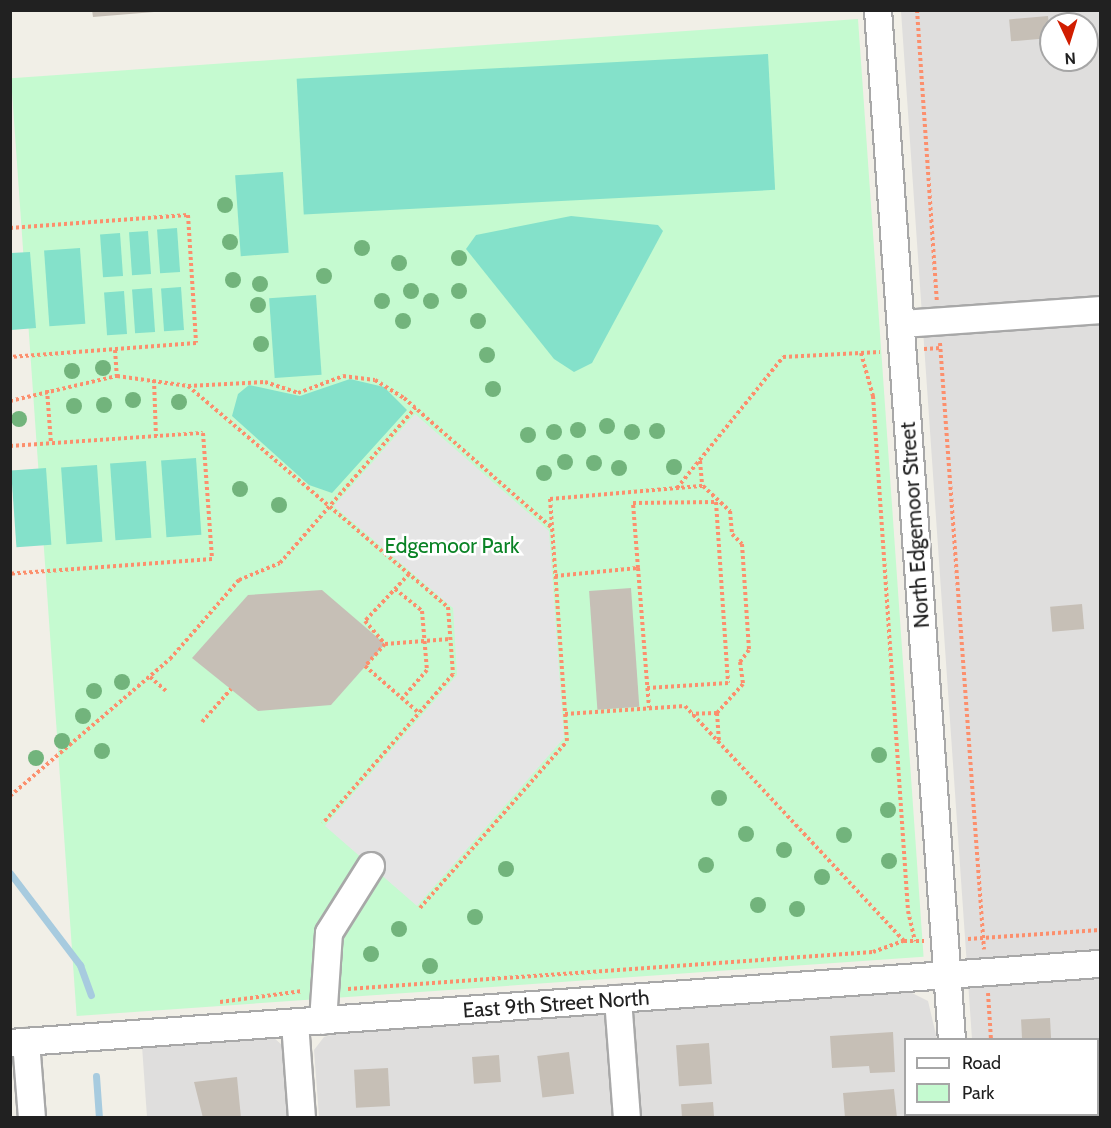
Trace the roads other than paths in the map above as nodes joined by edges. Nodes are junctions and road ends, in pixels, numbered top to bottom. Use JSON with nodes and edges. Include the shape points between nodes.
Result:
{"nodes":[{"id":1,"x":878,"y":10,"type":"edge"},
{"id":2,"x":1101,"y":310,"type":"edge"},
{"id":3,"x":901,"y":324,"type":"junction"},
{"id":4,"x":370,"y":866,"type":"dead end"},
{"id":5,"x":1101,"y":964,"type":"edge"},
{"id":6,"x":947,"y":975,"type":"junction"},
{"id":7,"x":618,"y":999,"type":"junction"},
{"id":8,"x":323,"y":1021,"type":"junction"},
{"id":9,"x":295,"y":1023,"type":"junction"},
{"id":10,"x":952,"y":1038,"type":"edge"},
{"id":11,"x":18,"y":1042,"type":"edge"},
{"id":12,"x":32,"y":1118,"type":"edge"},
{"id":13,"x":302,"y":1118,"type":"edge"},
{"id":14,"x":627,"y":1118,"type":"edge"}],
"edges":[{"from":1,"to":3,"type":"street","name":"North Edgemoor Street"},
{"from":2,"to":3,"type":"street"},
{"from":3,"to":6,"type":"street","name":"North Edgemoor Street"},
{"from":4,"to":8,"type":"street","via":[[329,933],[322,990]]},
{"from":5,"to":6,"type":"street","name":"East 9th Street North"},
{"from":6,"to":7,"type":"street","name":"East 9th Street North"},
{"from":6,"to":10,"type":"street","name":"North Edgemoor Street"},
{"from":7,"to":8,"type":"street","name":"East 9th Street North"},
{"from":7,"to":14,"type":"street"},
{"from":8,"to":9,"type":"street","name":"East 9th Street North"},
{"from":9,"to":11,"type":"street","name":"East 9th Street North"},
{"from":9,"to":13,"type":"street"},
{"from":11,"to":12,"type":"street"}]}
